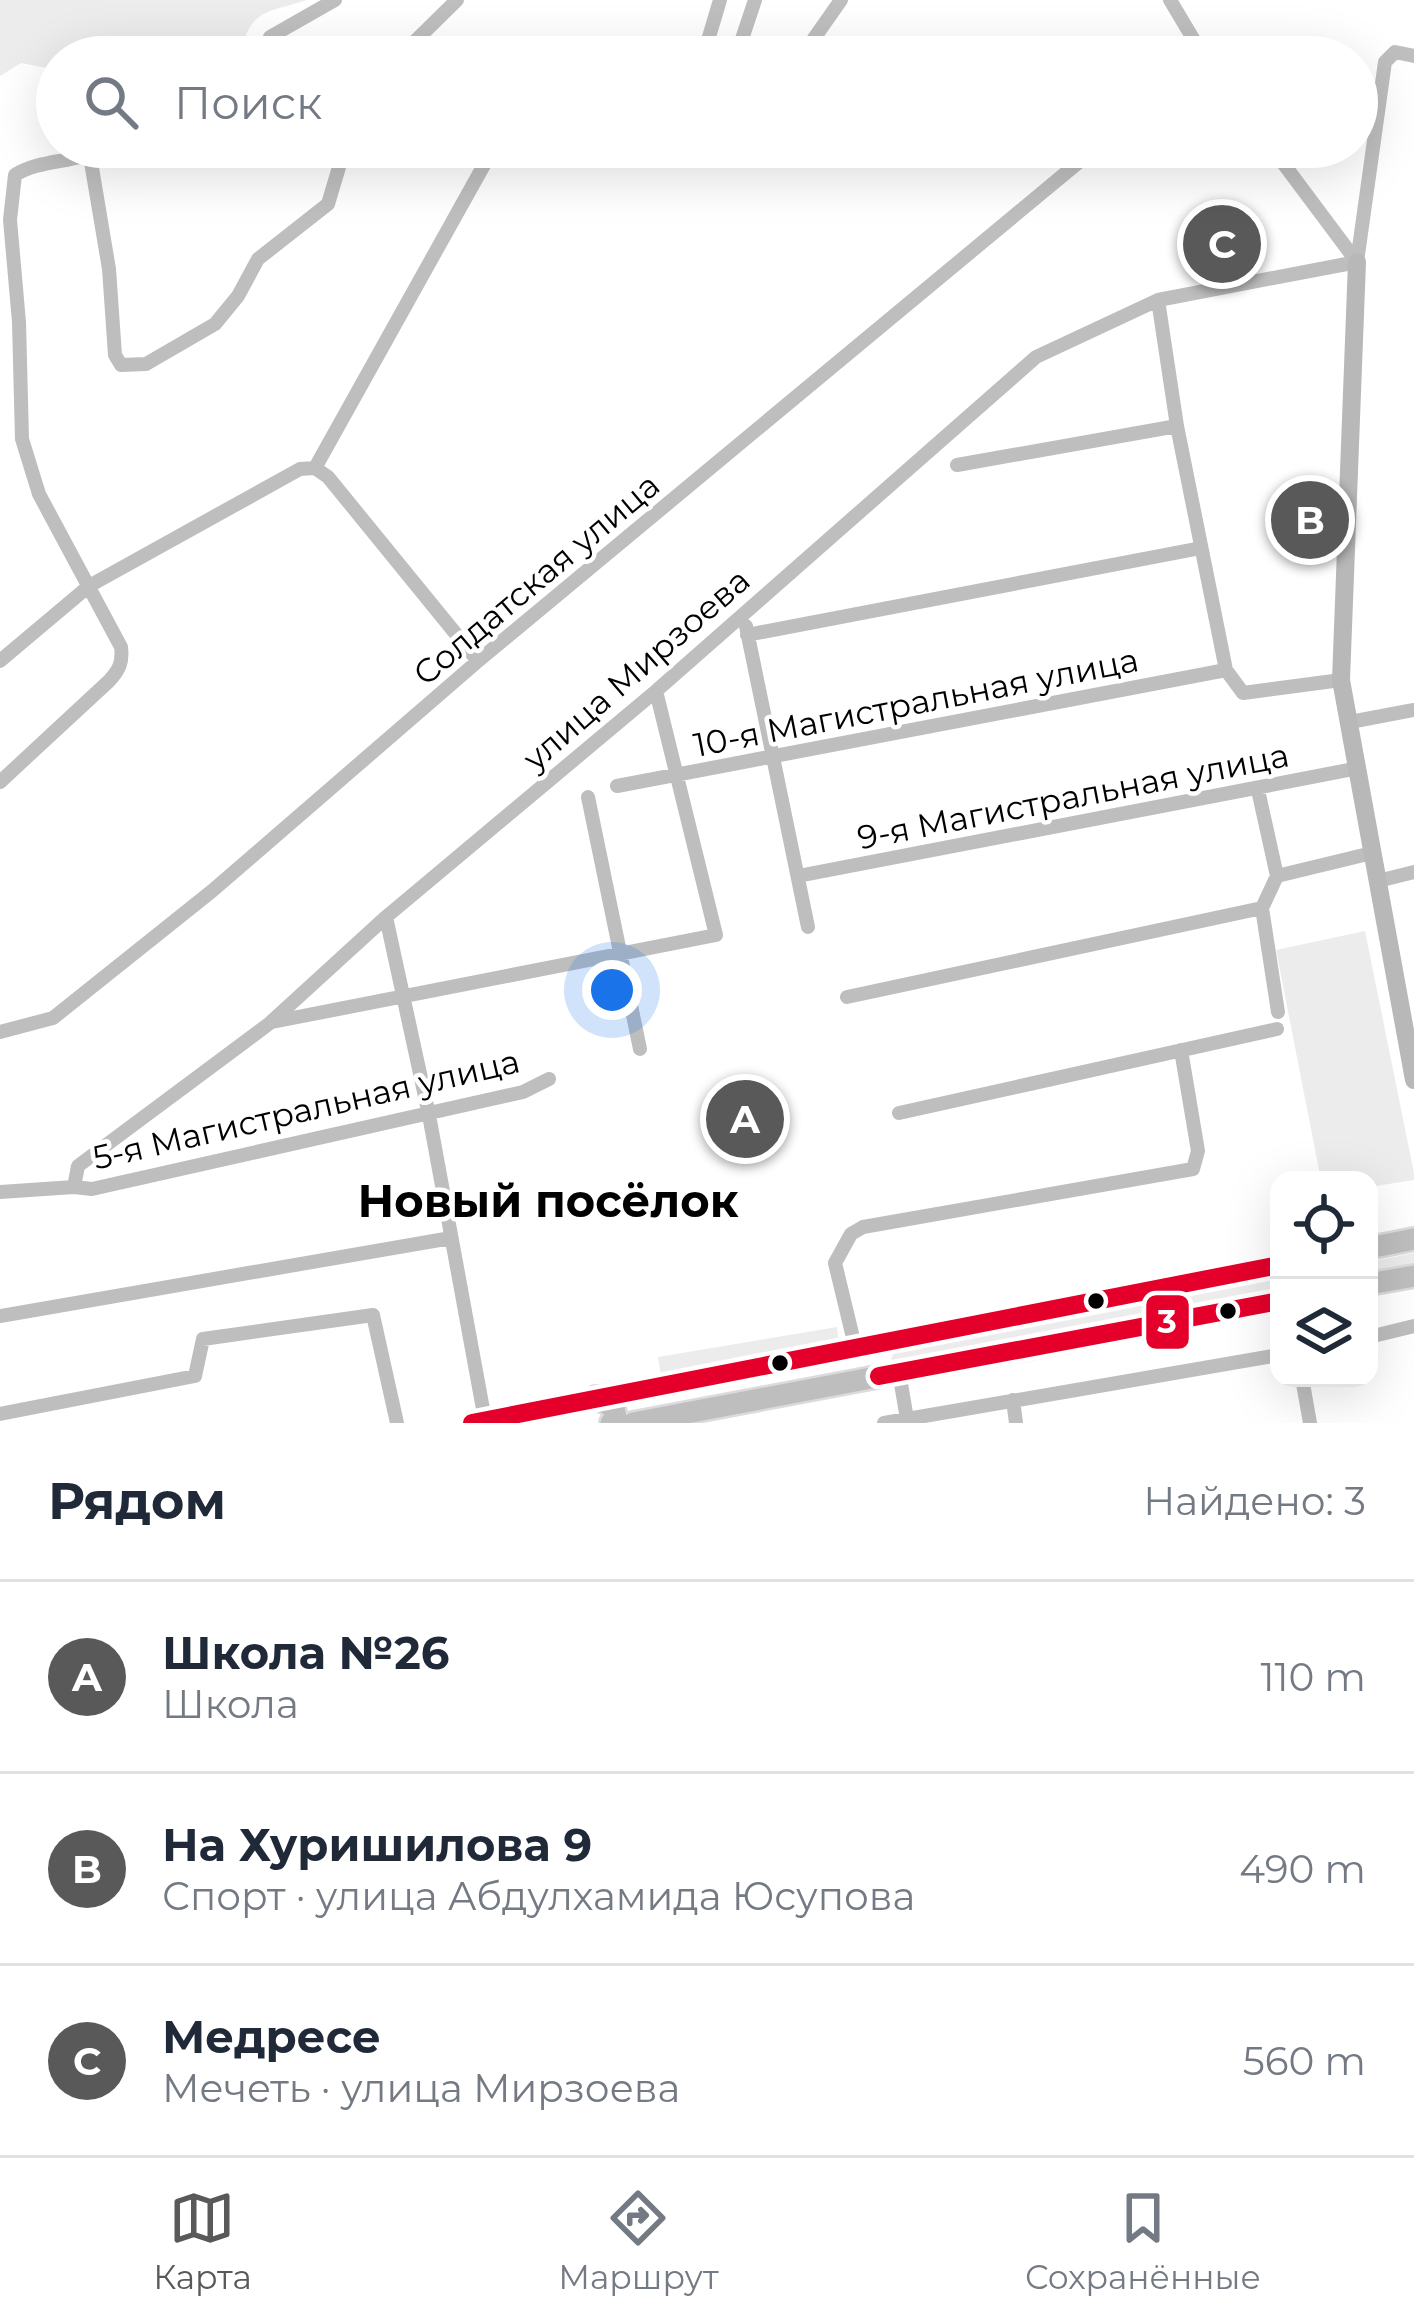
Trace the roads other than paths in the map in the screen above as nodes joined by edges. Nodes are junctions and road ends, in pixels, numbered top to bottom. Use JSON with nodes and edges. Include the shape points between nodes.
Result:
{"nodes":[{"id":1,"x":335,"y":0,"type":"edge"},
{"id":2,"x":457,"y":0,"type":"edge"},
{"id":3,"x":720,"y":0,"type":"edge"},
{"id":4,"x":755,"y":0,"type":"edge"},
{"id":5,"x":841,"y":0,"type":"edge"},
{"id":6,"x":1170,"y":0,"type":"edge"},
{"id":7,"x":272,"y":36,"type":"edge"},
{"id":8,"x":420,"y":36,"type":"edge"},
{"id":9,"x":709,"y":36,"type":"edge"},
{"id":10,"x":743,"y":36,"type":"edge"},
{"id":11,"x":816,"y":36,"type":"edge"},
{"id":12,"x":1191,"y":36,"type":"edge"},
{"id":13,"x":1414,"y":56,"type":"edge"},
{"id":14,"x":1378,"y":114,"type":"edge"},
{"id":15,"x":36,"y":166,"type":"edge"},
{"id":16,"x":99,"y":168,"type":"edge"},
{"id":17,"x":341,"y":168,"type":"edge"},
{"id":18,"x":482,"y":168,"type":"edge"},
{"id":19,"x":1072,"y":168,"type":"edge"},
{"id":20,"x":1287,"y":168,"type":"edge"},
{"id":21,"x":1371,"y":168,"type":"edge"},
{"id":22,"x":5,"y":223,"type":"edge"},
{"id":23,"x":1358,"y":262,"type":"junction"},
{"id":24,"x":1158,"y":300,"type":"junction"},
{"id":25,"x":1177,"y":426,"type":"junction"},
{"id":26,"x":957,"y":465,"type":"dead end"},
{"id":27,"x":315,"y":468,"type":"junction"},
{"id":28,"x":1201,"y":548,"type":"junction"},
{"id":29,"x":89,"y":586,"type":"junction"},
{"id":30,"x":743,"y":614,"type":"junction"},
{"id":31,"x":747,"y":635,"type":"junction"},
{"id":32,"x":478,"y":661,"type":"junction"},
{"id":33,"x":0,"y":662,"type":"edge"},
{"id":34,"x":1226,"y":670,"type":"junction"},
{"id":35,"x":1341,"y":680,"type":"junction"},
{"id":36,"x":656,"y":691,"type":"junction"},
{"id":37,"x":1414,"y":710,"type":"edge"},
{"id":38,"x":1350,"y":722,"type":"junction"},
{"id":39,"x":773,"y":757,"type":"junction"},
{"id":40,"x":1359,"y":768,"type":"junction"},
{"id":41,"x":676,"y":775,"type":"junction"},
{"id":42,"x":0,"y":782,"type":"edge"},
{"id":43,"x":617,"y":786,"type":"dead end"},
{"id":44,"x":1258,"y":790,"type":"junction"},
{"id":45,"x":588,"y":797,"type":"dead end"},
{"id":46,"x":1372,"y":853,"type":"junction"},
{"id":47,"x":1414,"y":872,"type":"edge"},
{"id":48,"x":798,"y":876,"type":"junction"},
{"id":49,"x":1277,"y":876,"type":"junction"},
{"id":50,"x":1378,"y":880,"type":"junction"},
{"id":51,"x":1262,"y":908,"type":"junction"},
{"id":52,"x":386,"y":916,"type":"junction"},
{"id":53,"x":808,"y":927,"type":"dead end"},
{"id":54,"x":620,"y":952,"type":"junction"},
{"id":55,"x":405,"y":993,"type":"junction"},
{"id":56,"x":847,"y":997,"type":"dead end"},
{"id":57,"x":1278,"y":1012,"type":"dead end"},
{"id":58,"x":270,"y":1023,"type":"junction"},
{"id":59,"x":1277,"y":1029,"type":"dead end"},
{"id":60,"x":0,"y":1032,"type":"edge"},
{"id":61,"x":1410,"y":1040,"type":"edge"},
{"id":62,"x":640,"y":1049,"type":"dead end"},
{"id":63,"x":1181,"y":1050,"type":"junction"},
{"id":64,"x":549,"y":1078,"type":"dead end"},
{"id":65,"x":1414,"y":1080,"type":"edge"},
{"id":66,"x":899,"y":1113,"type":"dead end"},
{"id":67,"x":429,"y":1114,"type":"junction"},
{"id":68,"x":74,"y":1187,"type":"junction"},
{"id":69,"x":0,"y":1192,"type":"edge"},
{"id":70,"x":452,"y":1238,"type":"junction"},
{"id":71,"x":1414,"y":1239,"type":"edge"},
{"id":72,"x":1378,"y":1246,"type":"edge"},
{"id":73,"x":1270,"y":1267,"type":"edge"},
{"id":74,"x":1414,"y":1276,"type":"edge"},
{"id":75,"x":1378,"y":1282,"type":"edge"},
{"id":76,"x":1270,"y":1303,"type":"edge"},
{"id":77,"x":0,"y":1316,"type":"edge"},
{"id":78,"x":1414,"y":1326,"type":"edge"},
{"id":79,"x":1378,"y":1335,"type":"edge"},
{"id":80,"x":892,"y":1339,"type":"junction"},
{"id":81,"x":855,"y":1346,"type":"junction"},
{"id":82,"x":1270,"y":1357,"type":"edge"},
{"id":83,"x":899,"y":1372,"type":"junction"},
{"id":84,"x":1304,"y":1387,"type":"edge"},
{"id":85,"x":596,"y":1397,"type":"junction"},
{"id":86,"x":1013,"y":1400,"type":"junction"},
{"id":87,"x":0,"y":1414,"type":"edge"},
{"id":88,"x":908,"y":1419,"type":"junction"},
{"id":89,"x":478,"y":1422,"type":"edge"},
{"id":90,"x":398,"y":1423,"type":"edge"},
{"id":91,"x":610,"y":1423,"type":"edge"},
{"id":92,"x":634,"y":1423,"type":"edge"},
{"id":93,"x":884,"y":1423,"type":"edge"},
{"id":94,"x":1016,"y":1423,"type":"edge"},
{"id":95,"x":1310,"y":1423,"type":"edge"}],
"edges":[{"from":1,"to":7,"type":"street"},
{"from":2,"to":8,"type":"street"},
{"from":3,"to":9,"type":"street"},
{"from":4,"to":10,"type":"street"},
{"from":5,"to":11,"type":"street"},
{"from":6,"to":12,"type":"street"},
{"from":13,"to":14,"type":"street","via":[[1395,52],[1385,62]]},
{"from":15,"to":22,"type":"street","via":[[15,175]]},
{"from":16,"to":17,"type":"street","via":[[115,356],[134,367],[215,324],[258,260],[328,204]]},
{"from":18,"to":27,"type":"street"},
{"from":19,"to":32,"type":"street","name":"Солдатская улица"},
{"from":20,"to":23,"type":"street"},
{"from":21,"to":23,"type":"street"},
{"from":22,"to":29,"type":"street","via":[[19,322],[22,439],[39,494]]},
{"from":23,"to":24,"type":"street","name":"улица Мирзоева"},
{"from":23,"to":35,"type":"street"},
{"from":24,"to":25,"type":"street"},
{"from":24,"to":30,"type":"street","name":"улица Мирзоева","via":[[1036,357]]},
{"from":25,"to":26,"type":"street"},
{"from":25,"to":28,"type":"street"},
{"from":27,"to":29,"type":"street","via":[[300,469]]},
{"from":27,"to":32,"type":"street"},
{"from":28,"to":31,"type":"street"},
{"from":28,"to":34,"type":"street"},
{"from":29,"to":33,"type":"street"},
{"from":29,"to":42,"type":"street","via":[[121,647],[119,670]]},
{"from":30,"to":31,"type":"street"},
{"from":30,"to":36,"type":"street","name":"улица Мирзоева"},
{"from":31,"to":39,"type":"street"},
{"from":32,"to":60,"type":"street","name":"Солдатская улица","via":[[53,1018]]},
{"from":34,"to":35,"type":"street","via":[[1243,694]]},
{"from":34,"to":39,"type":"street","name":"10-я Магистральная улица"},
{"from":35,"to":38,"type":"street"},
{"from":36,"to":41,"type":"street"},
{"from":36,"to":52,"type":"street","name":"улица Мирзоева"},
{"from":37,"to":38,"type":"street"},
{"from":38,"to":40,"type":"street"},
{"from":39,"to":41,"type":"street","name":"10-я Магистральная улица"},
{"from":39,"to":48,"type":"street"},
{"from":40,"to":44,"type":"street","name":"9-я Магистральная улица"},
{"from":40,"to":46,"type":"street"},
{"from":41,"to":43,"type":"street","name":"10-я Магистральная улица"},
{"from":41,"to":54,"type":"street","via":[[716,935]]},
{"from":44,"to":48,"type":"street","name":"9-я Магистральная улица"},
{"from":44,"to":49,"type":"street"},
{"from":45,"to":54,"type":"street"},
{"from":46,"to":49,"type":"street"},
{"from":46,"to":50,"type":"street"},
{"from":47,"to":50,"type":"street"},
{"from":48,"to":53,"type":"street"},
{"from":49,"to":51,"type":"street"},
{"from":50,"to":61,"type":"street"},
{"from":51,"to":56,"type":"street"},
{"from":51,"to":57,"type":"street"},
{"from":52,"to":55,"type":"street"},
{"from":52,"to":58,"type":"street","name":"улица Мирзоева"},
{"from":54,"to":55,"type":"street"},
{"from":54,"to":62,"type":"street"},
{"from":55,"to":58,"type":"street"},
{"from":55,"to":67,"type":"street"},
{"from":58,"to":68,"type":"street","name":"улица Мирзоева","via":[[87,1158]]},
{"from":59,"to":63,"type":"street"},
{"from":61,"to":65,"type":"street"},
{"from":63,"to":66,"type":"street"},
{"from":63,"to":81,"type":"street","via":[[1198,1151],[1193,1169],[862,1227],[835,1263]]},
{"from":64,"to":67,"type":"street","name":"5-я Магистральная улица","via":[[523,1093]]},
{"from":67,"to":68,"type":"street","name":"5-я Магистральная улица"},
{"from":67,"to":70,"type":"street"},
{"from":68,"to":69,"type":"street"},
{"from":70,"to":77,"type":"street"},
{"from":70,"to":89,"type":"street"},
{"from":71,"to":72,"type":"main road"},
{"from":73,"to":80,"type":"main road"},
{"from":74,"to":75,"type":"main road"},
{"from":76,"to":83,"type":"main road"},
{"from":78,"to":79,"type":"street"},
{"from":80,"to":81,"type":"main road"},
{"from":80,"to":83,"type":"main road","via":[[885,1364]]},
{"from":81,"to":85,"type":"main road"},
{"from":82,"to":86,"type":"street"},
{"from":83,"to":88,"type":"street"},
{"from":83,"to":92,"type":"main road"},
{"from":84,"to":95,"type":"street"},
{"from":85,"to":89,"type":"main road"},
{"from":85,"to":91,"type":"main road","via":[[614,1408]]},
{"from":86,"to":88,"type":"street"},
{"from":86,"to":94,"type":"street"},
{"from":87,"to":90,"type":"street","via":[[195,1376],[203,1339],[373,1316]]},
{"from":88,"to":93,"type":"street"}]}
